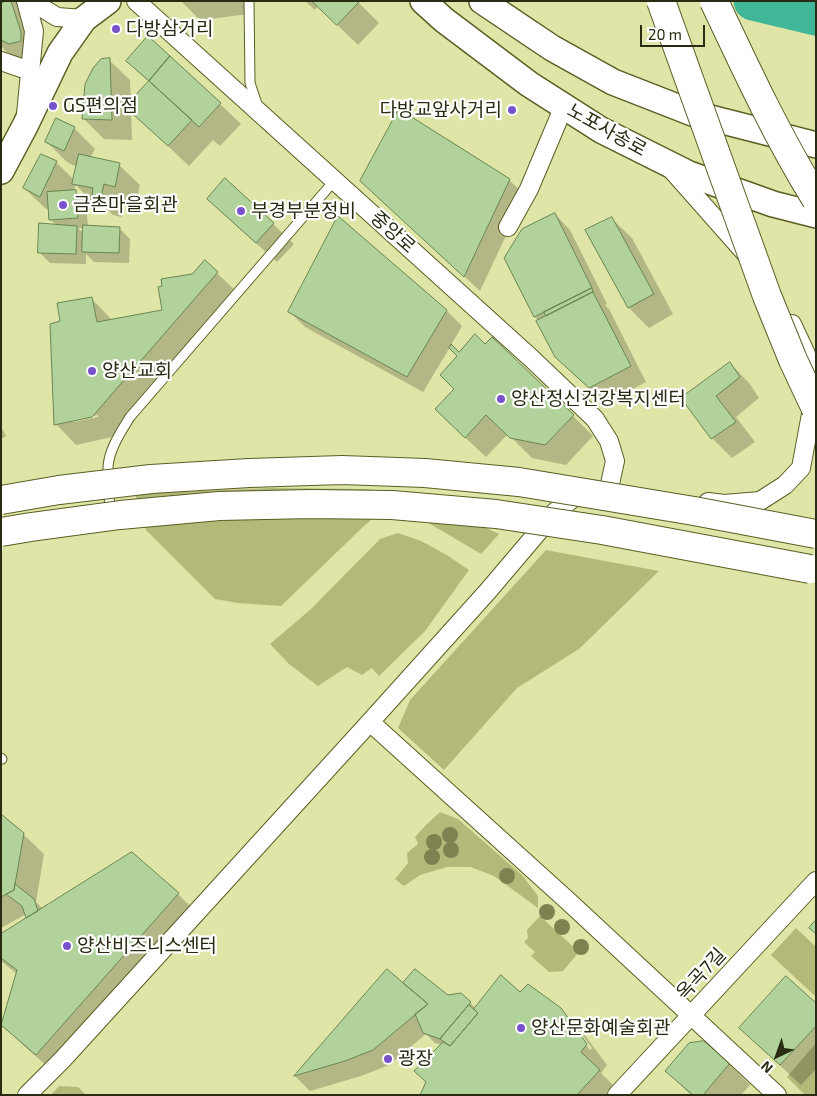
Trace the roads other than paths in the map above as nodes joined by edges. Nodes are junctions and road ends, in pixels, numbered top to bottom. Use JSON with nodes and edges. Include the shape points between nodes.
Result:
{"nodes":[{"id":1,"x":26,"y":1,"type":"edge"},
{"id":2,"x":31,"y":1,"type":"edge"},
{"id":3,"x":108,"y":1,"type":"edge"},
{"id":4,"x":136,"y":1,"type":"edge"},
{"id":5,"x":249,"y":1,"type":"edge"},
{"id":6,"x":423,"y":1,"type":"edge"},
{"id":7,"x":482,"y":1,"type":"edge"},
{"id":8,"x":661,"y":1,"type":"edge"},
{"id":9,"x":714,"y":1,"type":"edge"},
{"id":10,"x":84,"y":19,"type":"junction"},
{"id":11,"x":1,"y":61,"type":"edge"},
{"id":12,"x":30,"y":71,"type":"junction"},
{"id":13,"x":564,"y":106,"type":"junction"},
{"id":14,"x":259,"y":111,"type":"junction"},
{"id":15,"x":25,"y":126,"type":"junction"},
{"id":16,"x":816,"y":145,"type":"edge"},
{"id":17,"x":664,"y":161,"type":"junction"},
{"id":18,"x":1,"y":171,"type":"edge"},
{"id":19,"x":335,"y":180,"type":"junction"},
{"id":20,"x":816,"y":199,"type":"edge"},
{"id":21,"x":816,"y":215,"type":"edge"},
{"id":22,"x":508,"y":227,"type":"dead end"},
{"id":23,"x":816,"y":386,"type":"edge"},
{"id":24,"x":814,"y":407,"type":"edge"},
{"id":25,"x":610,"y":484,"type":"junction"},
{"id":26,"x":1,"y":500,"type":"edge"},
{"id":27,"x":110,"y":508,"type":"dead end"},
{"id":28,"x":1,"y":532,"type":"edge"},
{"id":29,"x":816,"y":534,"type":"edge"},
{"id":30,"x":810,"y":570,"type":"dead end"},
{"id":31,"x":370,"y":722,"type":"junction"},
{"id":32,"x":816,"y":881,"type":"edge"},
{"id":33,"x":692,"y":1015,"type":"junction"},
{"id":34,"x":26,"y":1095,"type":"edge"},
{"id":35,"x":617,"y":1095,"type":"edge"},
{"id":36,"x":778,"y":1095,"type":"edge"}],
"edges":[{"from":1,"to":12,"type":"street","via":[[34,31]]},
{"from":2,"to":10,"type":"street","via":[[57,17]]},
{"from":3,"to":10,"type":"main road"},
{"from":4,"to":14,"type":"street","name":"중앙로"},
{"from":5,"to":14,"type":"lane","via":[[250,83]]},
{"from":6,"to":13,"type":"main road","name":"노포사송로","via":[[529,84]]},
{"from":7,"to":16,"type":"main road","via":[[552,48],[613,82],[695,114]]},
{"from":8,"to":24,"type":"highway","bridge":true,"via":[[767,296]]},
{"from":9,"to":20,"type":"highway","bridge":true,"via":[[760,98]]},
{"from":10,"to":15,"type":"main road","via":[[60,53]]},
{"from":11,"to":12,"type":"street"},
{"from":12,"to":15,"type":"street"},
{"from":13,"to":17,"type":"main road","name":"노포사송로","via":[[601,130]]},
{"from":13,"to":22,"type":"street","via":[[529,189]]},
{"from":14,"to":19,"type":"street","name":"중앙로"},
{"from":15,"to":18,"type":"main road"},
{"from":17,"to":21,"type":"main road","name":"노포사송로","via":[[690,174],[773,204]]},
{"from":17,"to":24,"type":"street","via":[[767,279],[806,354]]},
{"from":19,"to":25,"type":"street","name":"중앙로","via":[[595,419],[609,441],[615,461]]},
{"from":19,"to":27,"type":"lane","via":[[130,417],[109,461]]},
{"from":23,"to":24,"type":"street"},
{"from":24,"to":25,"type":"street","via":[[801,468],[786,484],[760,501],[724,504]]},
{"from":25,"to":31,"type":"street","via":[[588,486],[555,512]]},
{"from":26,"to":29,"type":"highway","bridge":true,"via":[[150,479],[342,470],[425,473],[519,482]]},
{"from":28,"to":30,"type":"highway","bridge":true,"via":[[120,515],[219,506],[392,504],[496,514],[583,527]]},
{"from":31,"to":33,"type":"street"},
{"from":31,"to":34,"type":"street","via":[[63,1059]]},
{"from":32,"to":33,"type":"street","name":"옥곡7길"},
{"from":33,"to":35,"type":"street","name":"옥곡7길"},
{"from":33,"to":36,"type":"street"}]}
